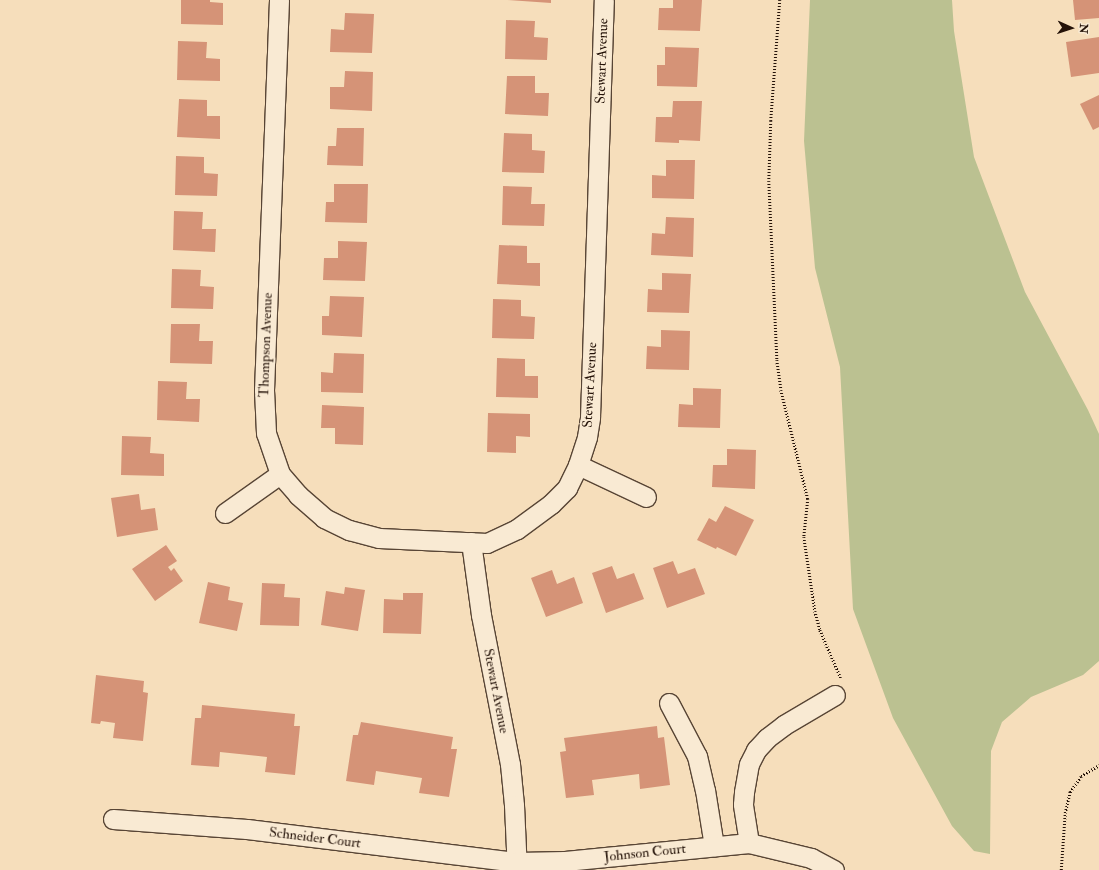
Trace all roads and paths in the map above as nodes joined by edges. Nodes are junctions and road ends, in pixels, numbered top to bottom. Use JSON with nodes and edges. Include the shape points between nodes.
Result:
{"nodes":[{"id":1,"x":279,"y":0,"type":"edge"},
{"id":2,"x":604,"y":0,"type":"edge"},
{"id":3,"x":780,"y":0,"type":"edge"},
{"id":4,"x":578,"y":465,"type":"junction"},
{"id":5,"x":280,"y":474,"type":"junction"},
{"id":6,"x":646,"y":497,"type":"dead end"},
{"id":7,"x":225,"y":513,"type":"dead end"},
{"id":8,"x":471,"y":542,"type":"junction"},
{"id":9,"x":839,"y":687,"type":"joint"},
{"id":10,"x":669,"y":703,"type":"dead end"},
{"id":11,"x":1099,"y":765,"type":"edge"},
{"id":12,"x":113,"y":819,"type":"dead end"},
{"id":13,"x":748,"y":843,"type":"junction"},
{"id":14,"x":714,"y":846,"type":"junction"},
{"id":15,"x":517,"y":866,"type":"edge"},
{"id":16,"x":834,"y":870,"type":"edge"},
{"id":17,"x":1060,"y":870,"type":"edge"}],
"edges":[{"from":1,"to":5,"type":"street","name":"Thompson Avenue","via":[[264,390],[266,433]]},
{"from":2,"to":4,"type":"street","name":"Stewart Avenue","via":[[590,417]]},
{"from":3,"to":9,"type":"path","via":[[769,181],[777,360],[781,390],[808,498],[804,537],[815,611]]},
{"from":4,"to":6,"type":"street"},
{"from":4,"to":8,"type":"street","name":"Stewart Avenue","via":[[567,488],[535,517],[487,543]]},
{"from":5,"to":7,"type":"street"},
{"from":5,"to":8,"type":"street","name":"Thompson Avenue","via":[[298,495],[324,518],[349,530],[379,538]]},
{"from":8,"to":15,"type":"street","name":"Stewart Avenue","via":[[481,615],[510,764]]},
{"from":9,"to":13,"type":"street","via":[[784,725],[756,750],[749,764],[744,792]]},
{"from":10,"to":14,"type":"street","via":[[697,756],[706,790]]},
{"from":11,"to":17,"type":"path","via":[[1081,776],[1070,792],[1065,813]]},
{"from":12,"to":15,"type":"street","name":"Schneider Court","via":[[246,829]]},
{"from":13,"to":14,"type":"street","name":"Johnson Court"},
{"from":13,"to":16,"type":"street","name":"Johnson Court","via":[[811,858]]},
{"from":14,"to":15,"type":"street","name":"Johnson Court"}]}
